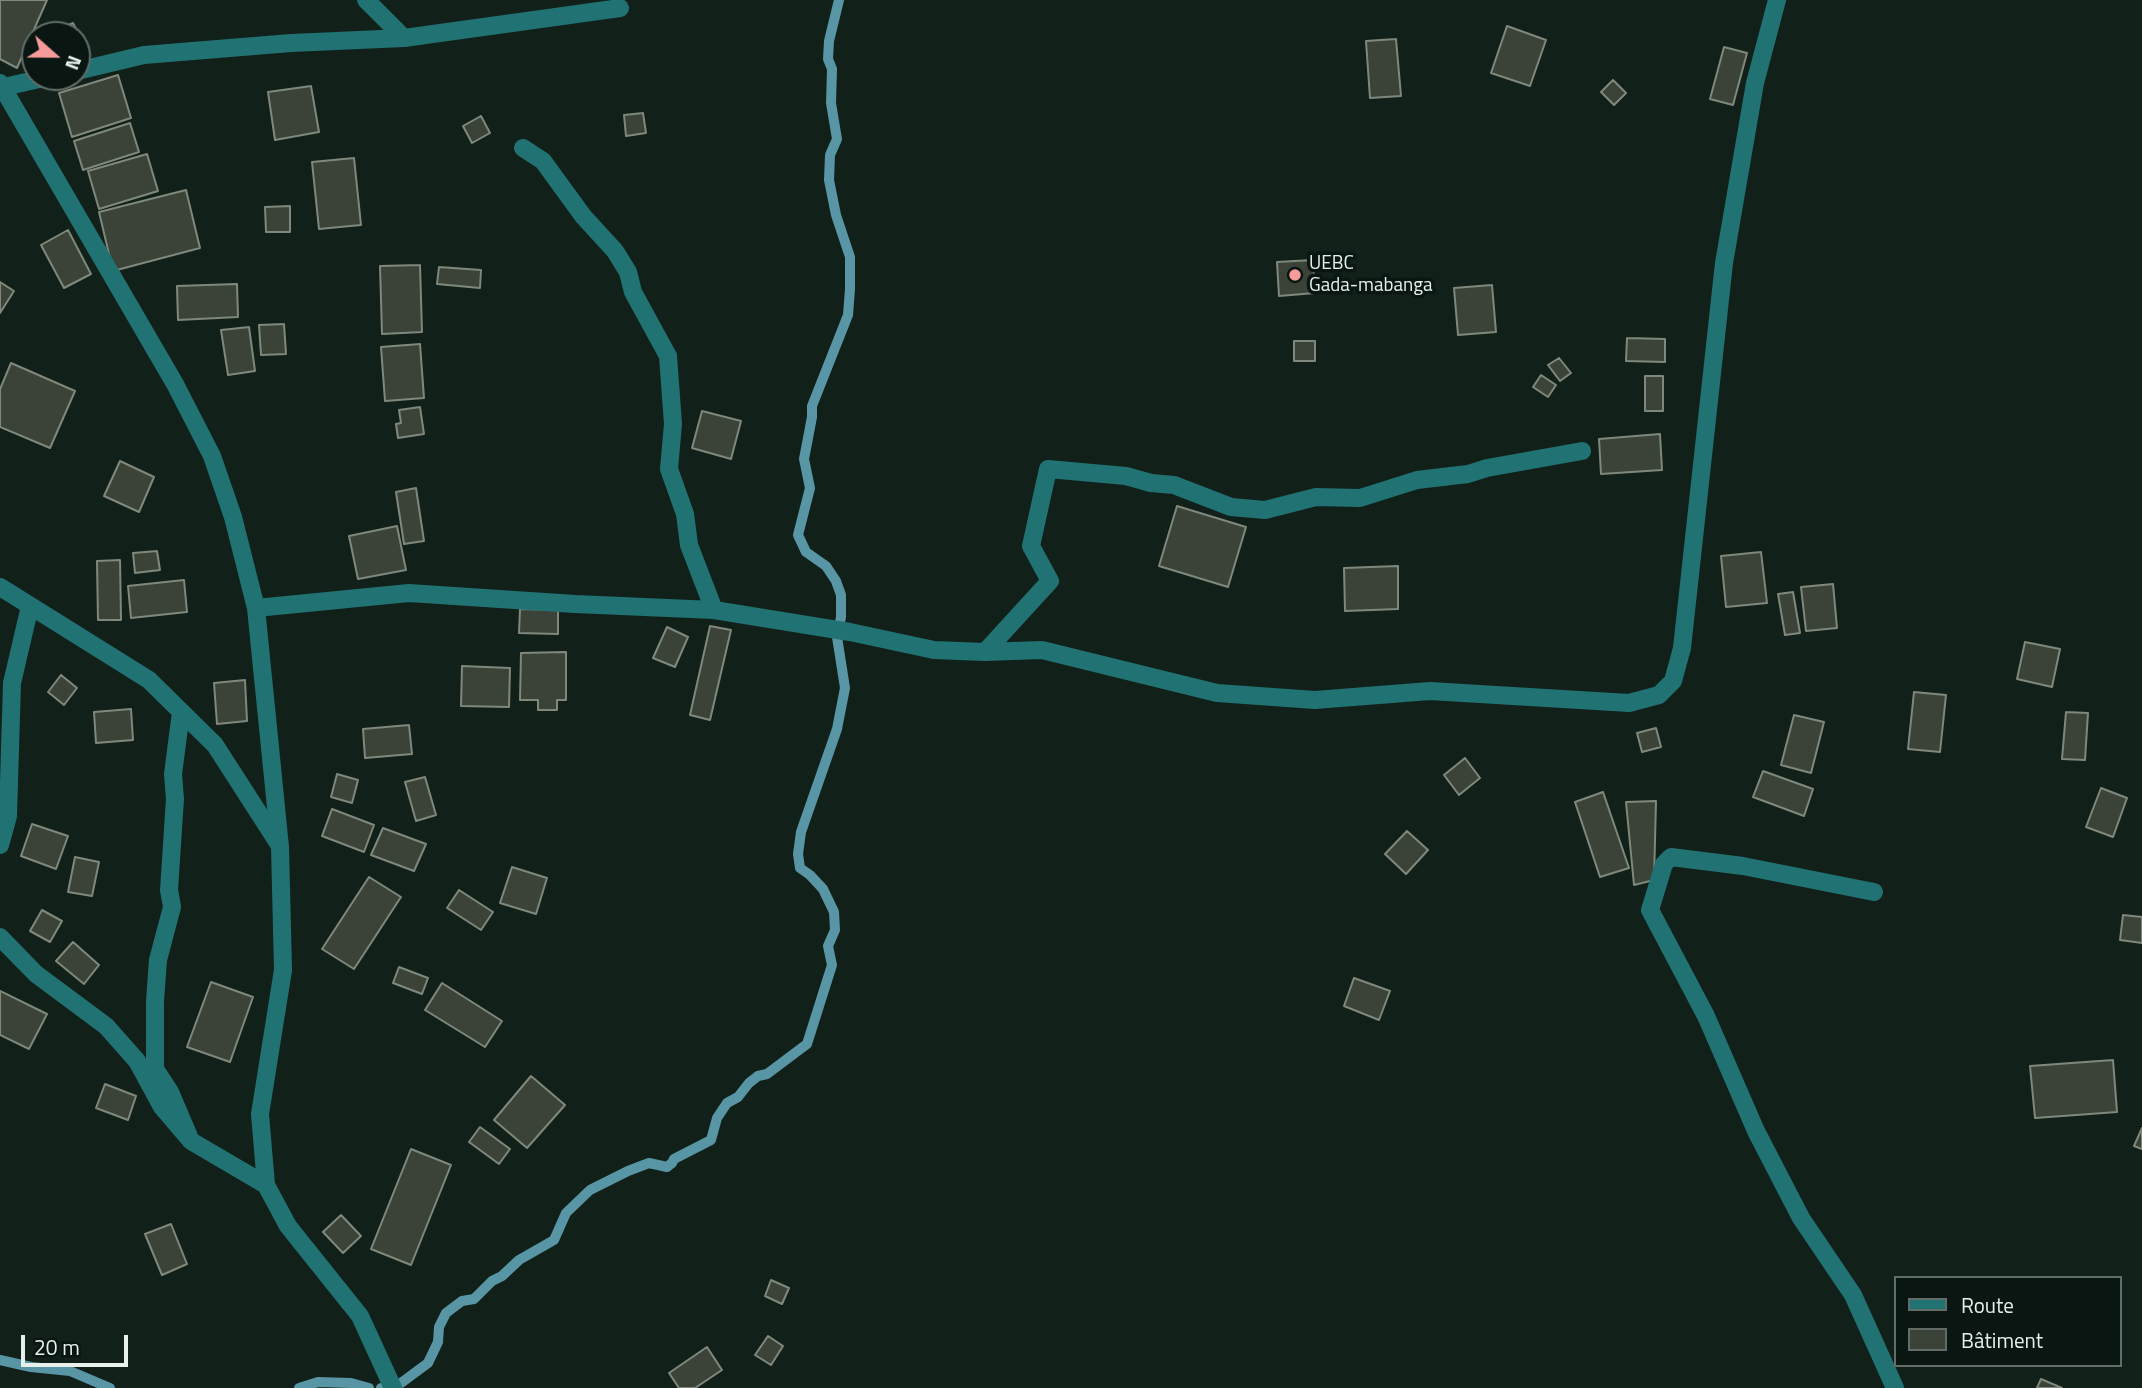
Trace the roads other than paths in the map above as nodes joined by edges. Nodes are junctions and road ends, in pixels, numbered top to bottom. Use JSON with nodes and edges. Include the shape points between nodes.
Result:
{"nodes":[{"id":1,"x":366,"y":0,"type":"edge"},
{"id":2,"x":1777,"y":0,"type":"edge"},
{"id":3,"x":620,"y":8,"type":"dead end"},
{"id":4,"x":404,"y":38,"type":"junction"},
{"id":5,"x":91,"y":68,"type":"edge"},
{"id":6,"x":21,"y":82,"type":"edge"},
{"id":7,"x":2,"y":85,"type":"edge"},
{"id":8,"x":523,"y":148,"type":"dead end"},
{"id":9,"x":1582,"y":451,"type":"dead end"},
{"id":10,"x":0,"y":587,"type":"edge"},
{"id":11,"x":30,"y":606,"type":"junction"},
{"id":12,"x":256,"y":608,"type":"junction"},
{"id":13,"x":714,"y":610,"type":"junction"},
{"id":14,"x":985,"y":652,"type":"junction"},
{"id":15,"x":181,"y":712,"type":"junction"},
{"id":16,"x":0,"y":845,"type":"edge"},
{"id":17,"x":280,"y":847,"type":"junction"},
{"id":18,"x":1874,"y":892,"type":"dead end"},
{"id":19,"x":0,"y":937,"type":"edge"},
{"id":20,"x":191,"y":1141,"type":"junction"},
{"id":21,"x":266,"y":1185,"type":"junction"},
{"id":22,"x":391,"y":1383,"type":"edge"},
{"id":23,"x":1895,"y":1388,"type":"edge"}],
"edges":[{"from":1,"to":4,"type":"street"},
{"from":2,"to":14,"type":"street","via":[[1755,83],[1724,263],[1682,648],[1673,681],[1659,695],[1629,703],[1430,691],[1315,700],[1217,693],[1042,650]]},
{"from":3,"to":4,"type":"street"},
{"from":4,"to":5,"type":"street","via":[[144,55]]},
{"from":6,"to":7,"type":"street"},
{"from":7,"to":12,"type":"street","via":[[212,456]]},
{"from":8,"to":13,"type":"street","via":[[543,161],[615,251],[668,356],[673,424],[669,469],[685,514],[689,545]]},
{"from":9,"to":14,"type":"street","via":[[1417,480],[1360,498],[1316,497],[1265,510],[1231,507],[1174,485],[1048,469],[1031,546],[1050,581]]},
{"from":10,"to":11,"type":"street"},
{"from":11,"to":15,"type":"street","via":[[149,680]]},
{"from":11,"to":16,"type":"street","via":[[12,683],[8,816]]},
{"from":12,"to":13,"type":"street","via":[[410,593]]},
{"from":12,"to":17,"type":"street"},
{"from":13,"to":14,"type":"street","via":[[934,650]]},
{"from":15,"to":17,"type":"street","via":[[215,745]]},
{"from":15,"to":20,"type":"street","via":[[173,774],[172,907],[158,960],[155,1069]]},
{"from":17,"to":21,"type":"street","via":[[283,970],[260,1114]]},
{"from":18,"to":23,"type":"street","via":[[1671,857],[1664,864],[1650,910],[1706,1016],[1756,1131],[1801,1218],[1853,1295]]},
{"from":19,"to":20,"type":"street","via":[[36,974],[106,1026],[137,1060],[162,1107]]},
{"from":20,"to":21,"type":"street"},
{"from":21,"to":22,"type":"street","via":[[288,1226],[360,1316]]}]}
